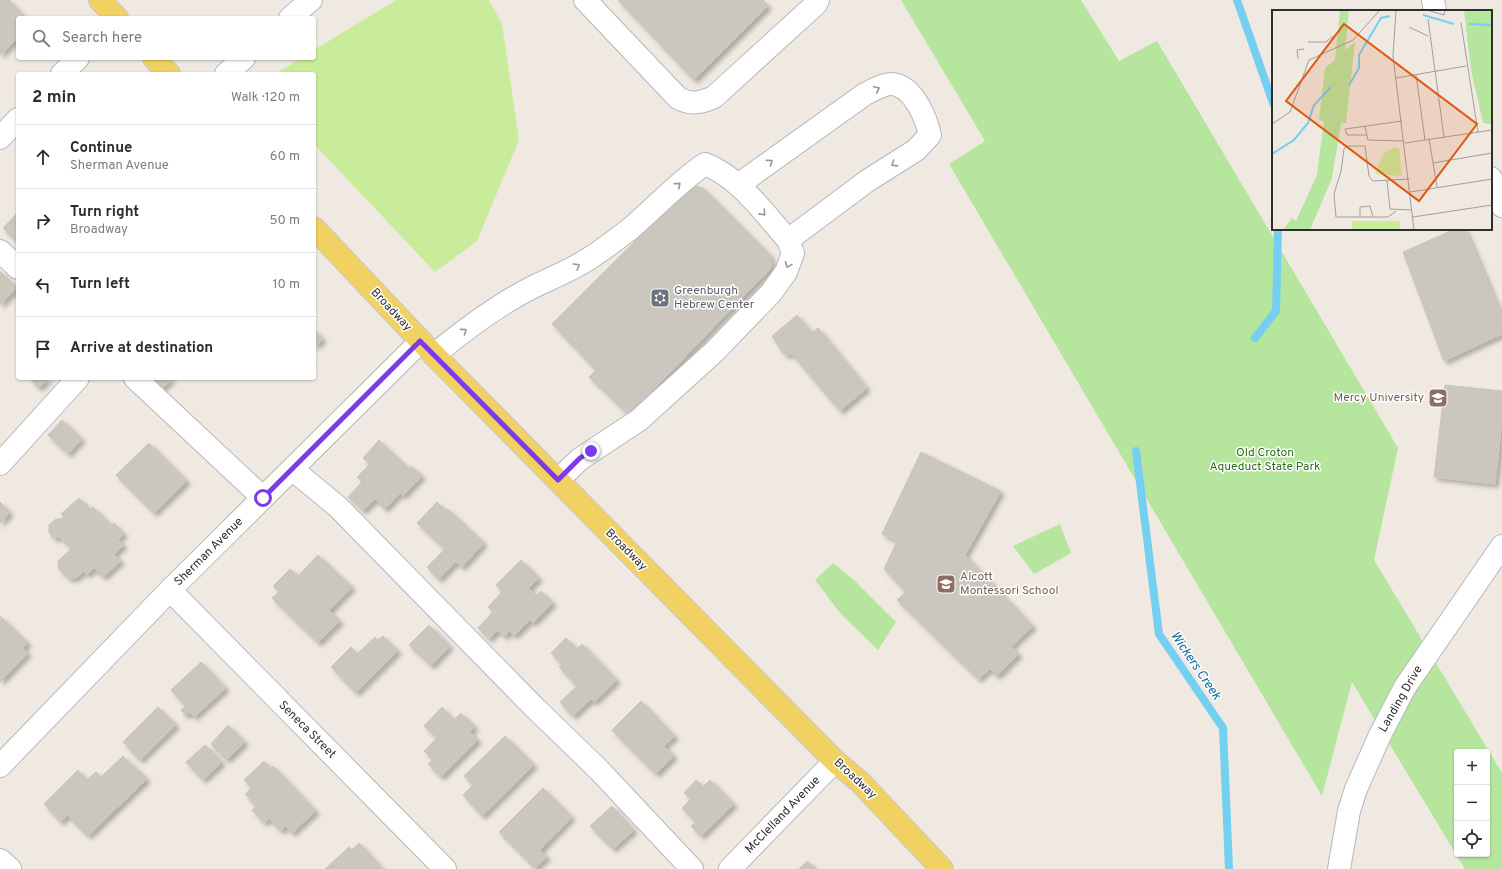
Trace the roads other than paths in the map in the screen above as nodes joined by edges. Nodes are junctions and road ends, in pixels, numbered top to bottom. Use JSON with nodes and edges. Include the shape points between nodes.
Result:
{"nodes":[{"id":1,"x":100,"y":0,"type":"edge"},
{"id":2,"x":311,"y":0,"type":"edge"},
{"id":3,"x":586,"y":0,"type":"edge"},
{"id":4,"x":818,"y":0,"type":"edge"},
{"id":5,"x":1433,"y":0,"type":"edge"},
{"id":6,"x":1435,"y":10,"type":"edge"},
{"id":7,"x":115,"y":16,"type":"edge"},
{"id":8,"x":292,"y":16,"type":"edge"},
{"id":9,"x":76,"y":60,"type":"edge"},
{"id":10,"x":156,"y":60,"type":"edge"},
{"id":11,"x":242,"y":60,"type":"edge"},
{"id":12,"x":64,"y":72,"type":"edge"},
{"id":13,"x":167,"y":72,"type":"edge"},
{"id":14,"x":228,"y":72,"type":"edge"},
{"id":15,"x":16,"y":121,"type":"edge"},
{"id":16,"x":0,"y":138,"type":"edge"},
{"id":17,"x":1492,"y":181,"type":"edge"},
{"id":18,"x":738,"y":185,"type":"junction"},
{"id":19,"x":1502,"y":206,"type":"edge"},
{"id":20,"x":316,"y":230,"type":"edge"},
{"id":21,"x":788,"y":240,"type":"junction"},
{"id":22,"x":0,"y":251,"type":"edge"},
{"id":23,"x":16,"y":266,"type":"edge"},
{"id":24,"x":427,"y":348,"type":"junction"},
{"id":25,"x":76,"y":380,"type":"edge"},
{"id":26,"x":137,"y":380,"type":"edge"},
{"id":27,"x":0,"y":464,"type":"edge"},
{"id":28,"x":292,"y":469,"type":"junction"},
{"id":29,"x":558,"y":480,"type":"junction"},
{"id":30,"x":263,"y":498,"type":"junction"},
{"id":31,"x":1502,"y":546,"type":"edge"},
{"id":32,"x":170,"y":590,"type":"junction"},
{"id":33,"x":835,"y":761,"type":"junction"},
{"id":34,"x":0,"y":766,"type":"edge"},
{"id":35,"x":0,"y":860,"type":"edge"},
{"id":36,"x":10,"y":869,"type":"edge"},
{"id":37,"x":445,"y":869,"type":"edge"},
{"id":38,"x":692,"y":869,"type":"edge"},
{"id":39,"x":730,"y":869,"type":"edge"},
{"id":40,"x":942,"y":869,"type":"edge"},
{"id":41,"x":1338,"y":869,"type":"edge"}],
"edges":[{"from":1,"to":7,"type":"main road"},
{"from":2,"to":8,"type":"street"},
{"from":3,"to":4,"type":"street","via":[[678,98],[696,103],[714,97]]},
{"from":5,"to":6,"type":"street"},
{"from":9,"to":12,"type":"street"},
{"from":10,"to":13,"type":"main road"},
{"from":11,"to":14,"type":"street"},
{"from":15,"to":16,"type":"street"},
{"from":17,"to":19,"type":"street"},
{"from":18,"to":21,"type":"street","one_way":true},
{"from":18,"to":21,"type":"street","one_way":true,"via":[[865,94],[884,85],[897,85],[913,96],[927,121],[930,135],[916,150],[867,181]]},
{"from":24,"to":18,"type":"street","name":"Sherman Avenue","one_way":true,"via":[[462,332],[531,288],[591,258],[630,229],[690,174],[705,164],[718,169]]},
{"from":20,"to":24,"type":"main road","name":"Broadway"},
{"from":21,"to":29,"type":"street","one_way":true,"via":[[793,253],[786,272],[772,292],[720,346],[639,420],[580,458]]},
{"from":22,"to":23,"type":"street"},
{"from":24,"to":28,"type":"street","name":"Sherman Avenue"},
{"from":24,"to":29,"type":"main road","name":"Broadway"},
{"from":25,"to":27,"type":"street"},
{"from":26,"to":30,"type":"street"},
{"from":28,"to":30,"type":"street","name":"Sherman Avenue"},
{"from":28,"to":38,"type":"street","via":[[338,507],[599,770]]},
{"from":29,"to":33,"type":"main road","name":"Broadway"},
{"from":30,"to":32,"type":"street","name":"Sherman Avenue"},
{"from":31,"to":41,"type":"street","name":"Landing Drive","via":[[1405,687],[1380,735],[1349,811]]},
{"from":32,"to":34,"type":"street","name":"Sherman Avenue"},
{"from":32,"to":37,"type":"street","name":"Seneca Street"},
{"from":33,"to":39,"type":"street","name":"McClelland Avenue"},
{"from":33,"to":40,"type":"main road","name":"Broadway","via":[[860,782]]},
{"from":35,"to":36,"type":"street"}]}
